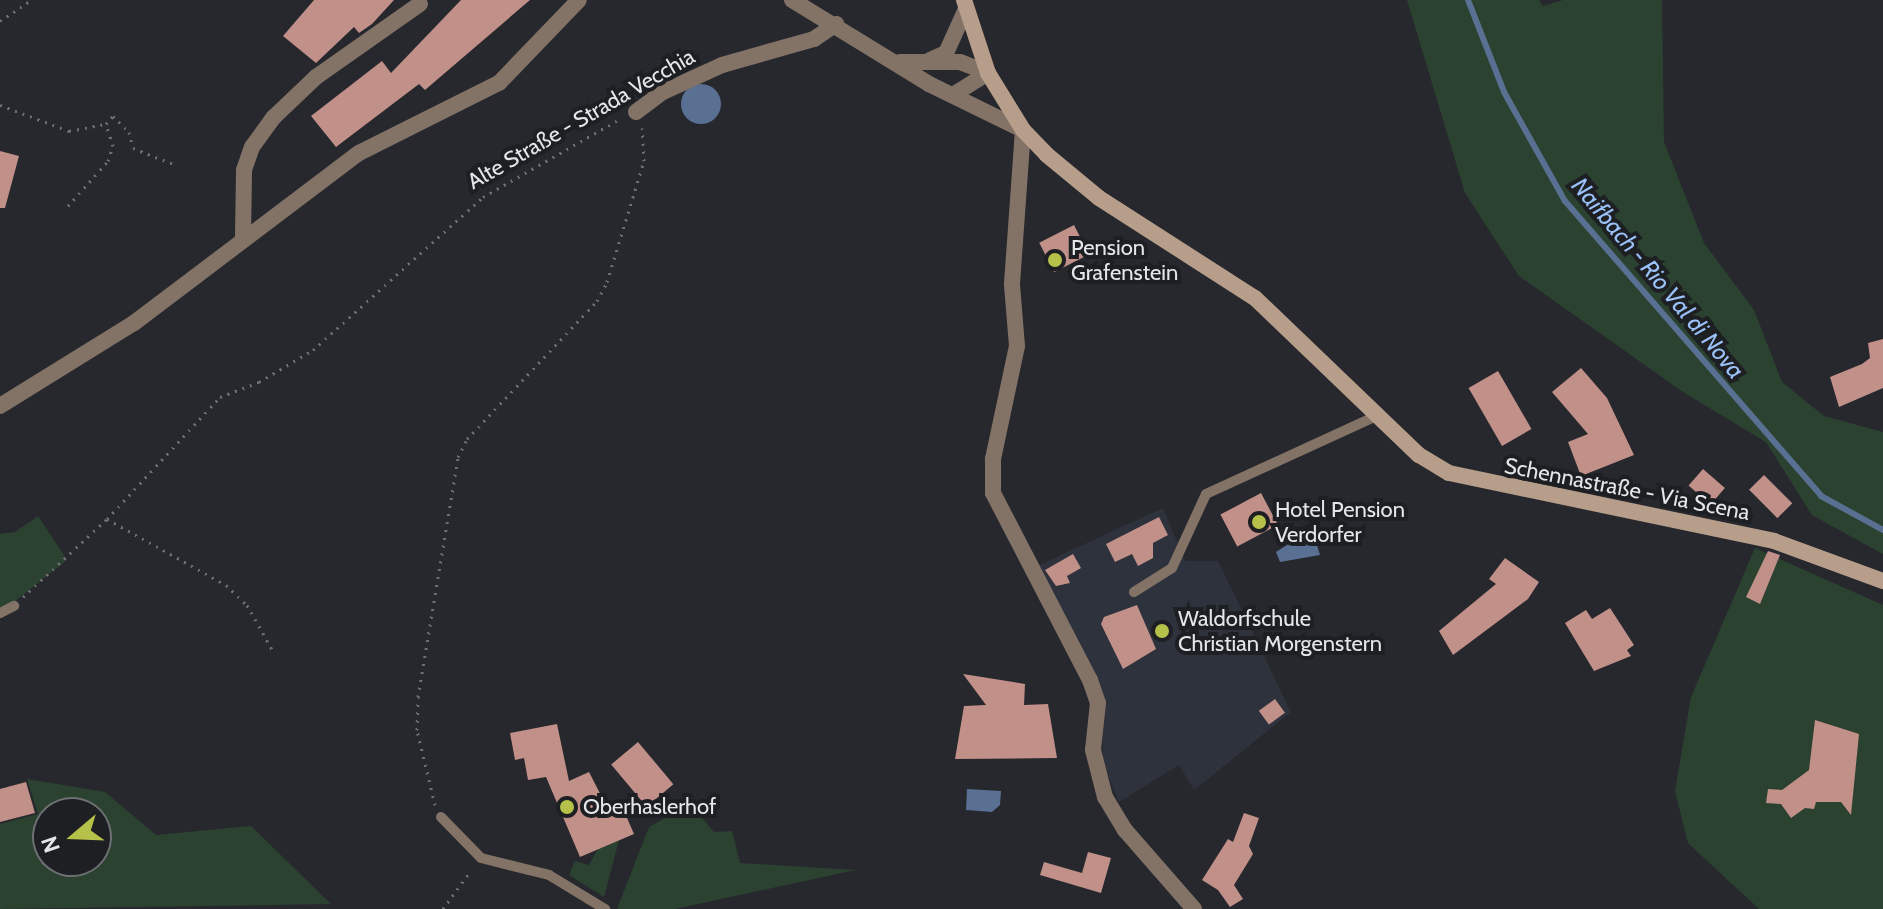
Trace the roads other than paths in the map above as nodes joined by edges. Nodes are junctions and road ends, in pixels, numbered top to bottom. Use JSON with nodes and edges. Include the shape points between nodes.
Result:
{"nodes":[{"id":1,"x":579,"y":0,"type":"edge"},
{"id":2,"x":792,"y":0,"type":"edge"},
{"id":3,"x":420,"y":4,"type":"dead end"},
{"id":4,"x":965,"y":4,"type":"edge"},
{"id":5,"x":836,"y":24,"type":"junction"},
{"id":6,"x":899,"y":62,"type":"junction"},
{"id":7,"x":921,"y":64,"type":"junction"},
{"id":8,"x":988,"y":73,"type":"junction"},
{"id":9,"x":954,"y":94,"type":"junction"},
{"id":10,"x":639,"y":118,"type":"road end"},
{"id":11,"x":1023,"y":130,"type":"junction"},
{"id":12,"x":243,"y":236,"type":"junction"},
{"id":13,"x":0,"y":406,"type":"edge"},
{"id":14,"x":1376,"y":416,"type":"junction"},
{"id":15,"x":1883,"y":581,"type":"edge"},
{"id":16,"x":1134,"y":592,"type":"dead end"},
{"id":17,"x":14,"y":606,"type":"road end"},
{"id":18,"x":0,"y":613,"type":"edge"},
{"id":19,"x":441,"y":817,"type":"road end"},
{"id":20,"x":605,"y":909,"type":"edge"},
{"id":21,"x":1194,"y":909,"type":"edge"}],
"edges":[{"from":1,"to":12,"type":"street","via":[[499,83],[359,153]]},
{"from":2,"to":5,"type":"street","name":"Schennastraße - Via Scena"},
{"from":3,"to":12,"type":"street","via":[[316,77],[274,117],[252,147],[244,170]]},
{"from":4,"to":7,"type":"street","via":[[946,53]]},
{"from":4,"to":8,"type":"main road"},
{"from":5,"to":6,"type":"street","name":"Schennastraße - Via Scena"},
{"from":5,"to":10,"type":"street","name":"Alte Straße - Strada Vecchia","via":[[814,39],[722,65],[663,92]]},
{"from":6,"to":7,"type":"street","name":"Schennastraße - Via Scena"},
{"from":6,"to":9,"type":"street","name":"Schennastraße - Via Scena"},
{"from":7,"to":8,"type":"street","name":"Schennastraße - Via Scena","via":[[960,62]]},
{"from":8,"to":9,"type":"street"},
{"from":8,"to":11,"type":"main road","name":"Schennastraße - Via Scena"},
{"from":9,"to":11,"type":"street","name":"Schennastraße - Via Scena"},
{"from":11,"to":14,"type":"main road","name":"Schennastraße - Via Scena","via":[[1099,198],[1255,298]]},
{"from":11,"to":21,"type":"street","via":[[1012,285],[1017,346],[993,459],[993,493],[1090,680],[1098,703],[1093,750],[1105,797],[1125,830]]},
{"from":12,"to":13,"type":"street","via":[[134,323]]},
{"from":14,"to":15,"type":"main road","name":"Schennastraße - Via Scena","via":[[1419,455],[1449,473],[1774,541]]},
{"from":14,"to":16,"type":"lane","via":[[1206,494],[1172,568]]},
{"from":17,"to":18,"type":"lane"},
{"from":19,"to":20,"type":"lane","via":[[481,858],[549,875]]}]}
